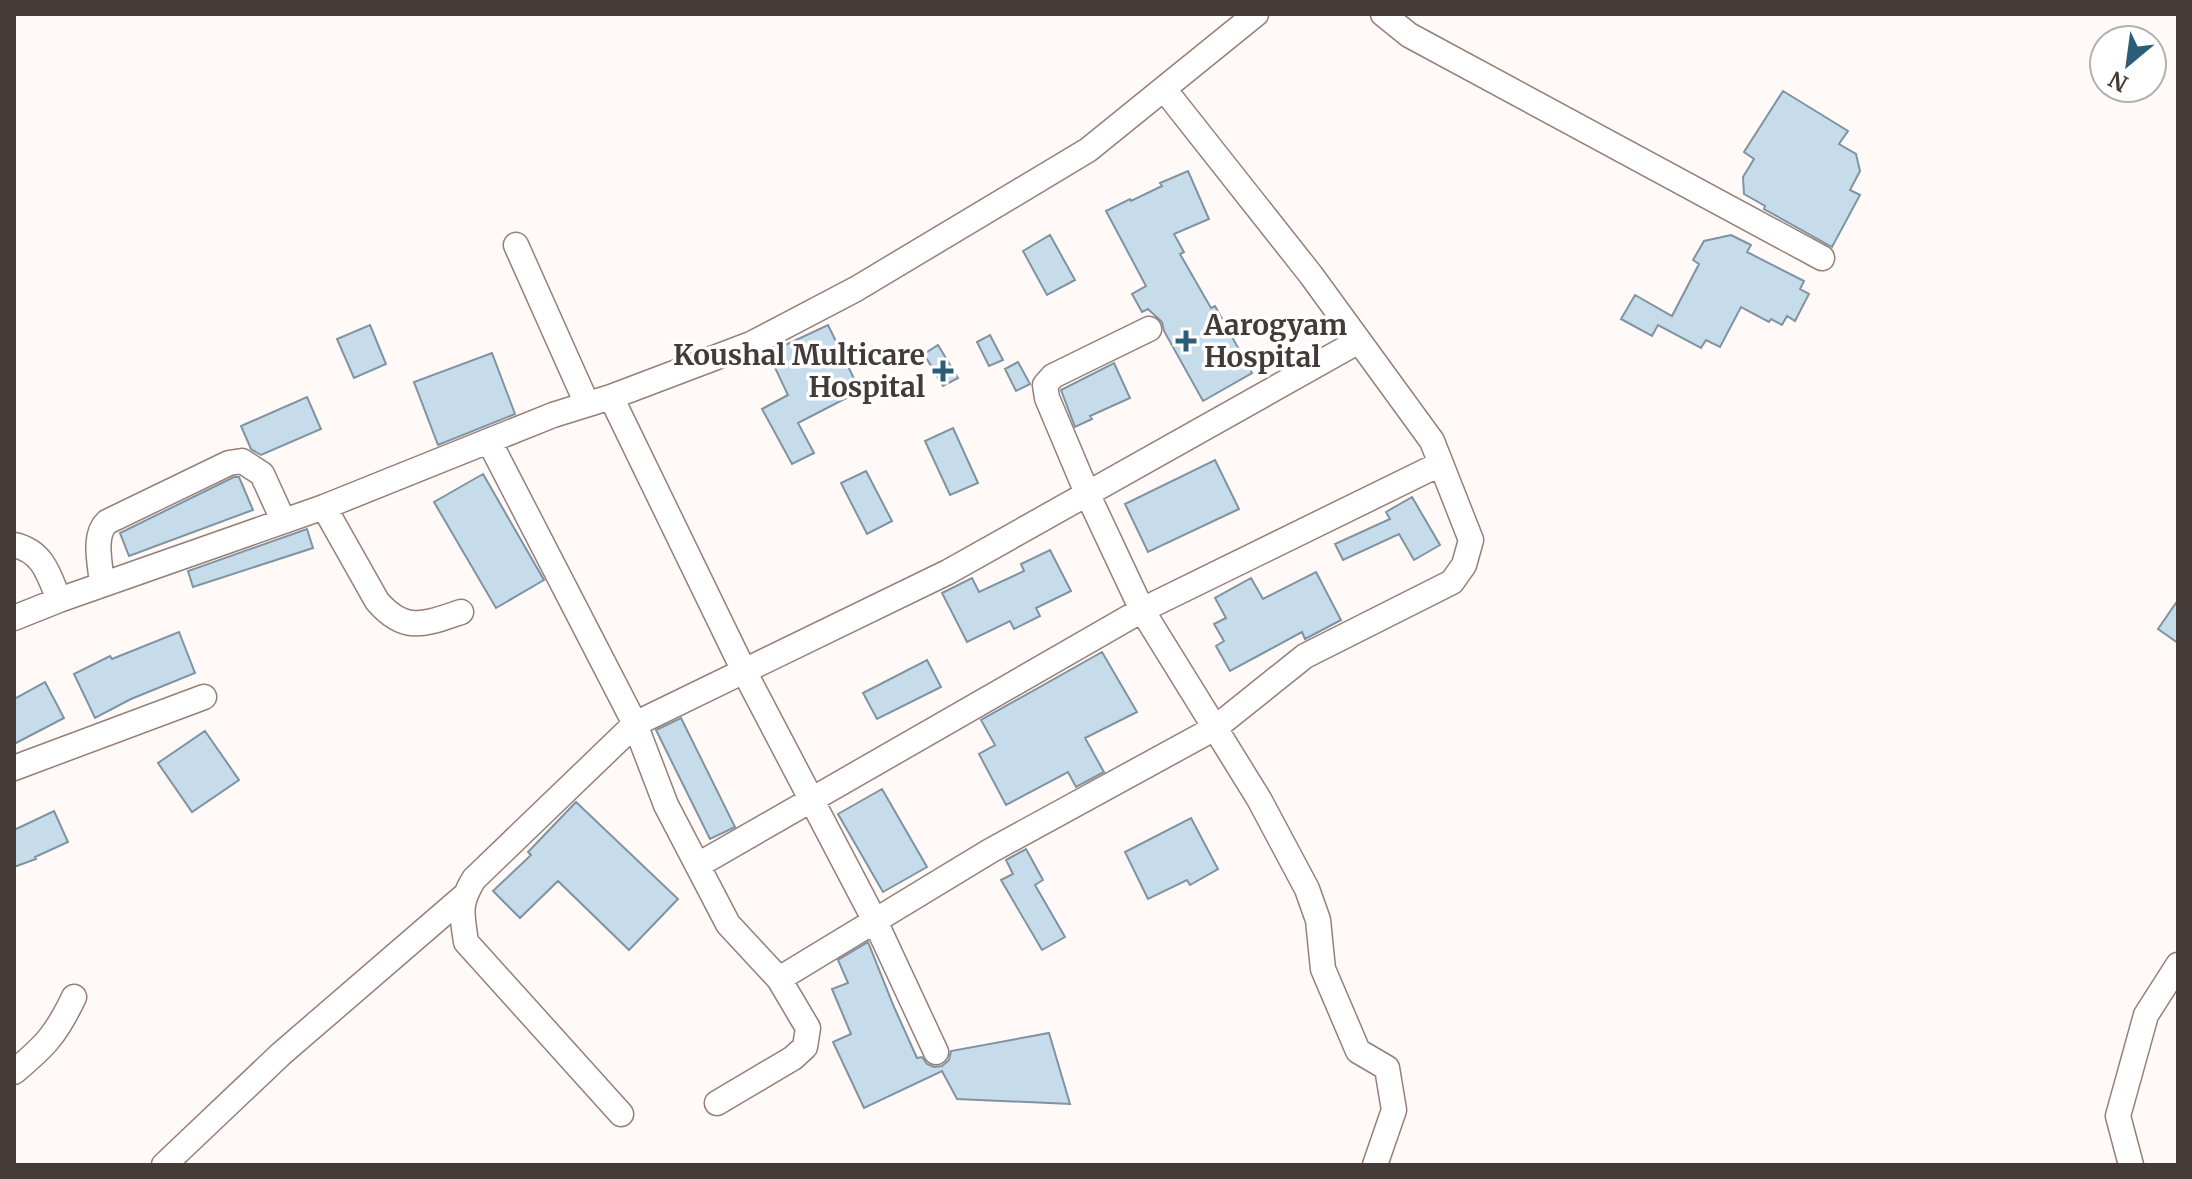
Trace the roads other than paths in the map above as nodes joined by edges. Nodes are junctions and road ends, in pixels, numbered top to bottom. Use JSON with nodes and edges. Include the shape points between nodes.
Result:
{"nodes":[{"id":1,"x":1383,"y":14,"type":"edge"},
{"id":2,"x":1251,"y":15,"type":"edge"},
{"id":3,"x":1164,"y":89,"type":"junction"},
{"id":4,"x":516,"y":245,"type":"dead end"},
{"id":5,"x":1822,"y":258,"type":"dead end"},
{"id":6,"x":1149,"y":329,"type":"dead end"},
{"id":7,"x":1359,"y":341,"type":"junction"},
{"id":8,"x":611,"y":397,"type":"junction"},
{"id":9,"x":587,"y":404,"type":"junction"},
{"id":10,"x":489,"y":441,"type":"junction"},
{"id":11,"x":1440,"y":464,"type":"junction"},
{"id":12,"x":1087,"y":493,"type":"junction"},
{"id":13,"x":324,"y":507,"type":"junction"},
{"id":14,"x":283,"y":520,"type":"junction"},
{"id":15,"x":14,"y":545,"type":"edge"},
{"id":16,"x":102,"y":585,"type":"junction"},
{"id":17,"x":59,"y":600,"type":"junction"},
{"id":18,"x":1142,"y":610,"type":"junction"},
{"id":19,"x":461,"y":612,"type":"dead end"},
{"id":20,"x":14,"y":618,"type":"edge"},
{"id":21,"x":744,"y":671,"type":"junction"},
{"id":22,"x":204,"y":697,"type":"dead end"},
{"id":23,"x":635,"y":724,"type":"junction"},
{"id":24,"x":1215,"y":728,"type":"junction"},
{"id":25,"x":14,"y":768,"type":"edge"},
{"id":26,"x":812,"y":800,"type":"junction"},
{"id":27,"x":698,"y":865,"type":"junction"},
{"id":28,"x":463,"y":897,"type":"junction"},
{"id":29,"x":875,"y":921,"type":"junction"},
{"id":30,"x":2178,"y":965,"type":"edge"},
{"id":31,"x":779,"y":979,"type":"junction"},
{"id":32,"x":74,"y":997,"type":"dead end"},
{"id":33,"x":936,"y":1052,"type":"dead end"},
{"id":34,"x":14,"y":1072,"type":"edge"},
{"id":35,"x":717,"y":1103,"type":"dead end"},
{"id":36,"x":621,"y":1114,"type":"dead end"},
{"id":37,"x":164,"y":1165,"type":"edge"},
{"id":38,"x":1375,"y":1165,"type":"edge"},
{"id":39,"x":2131,"y":1165,"type":"edge"}],
"edges":[{"from":1,"to":5,"type":"street","via":[[1409,35]]},
{"from":2,"to":3,"type":"street"},
{"from":3,"to":7,"type":"street"},
{"from":3,"to":8,"type":"street","via":[[1088,150],[856,289],[751,344]]},
{"from":4,"to":9,"type":"street"},
{"from":6,"to":12,"type":"street","via":[[1053,376],[1045,385]]},
{"from":7,"to":11,"type":"street","via":[[1432,441]]},
{"from":7,"to":12,"type":"street"},
{"from":8,"to":9,"type":"street"},
{"from":8,"to":21,"type":"street"},
{"from":9,"to":10,"type":"street"},
{"from":10,"to":13,"type":"street"},
{"from":10,"to":23,"type":"street"},
{"from":11,"to":18,"type":"street"},
{"from":11,"to":24,"type":"street","via":[[1471,540],[1452,582],[1305,656]]},
{"from":12,"to":18,"type":"street"},
{"from":12,"to":21,"type":"street","via":[[948,572]]},
{"from":13,"to":14,"type":"street"},
{"from":13,"to":19,"type":"street","via":[[388,614],[421,626]]},
{"from":14,"to":16,"type":"street"},
{"from":14,"to":16,"type":"street","via":[[262,474],[242,461],[229,463],[101,527]]},
{"from":15,"to":17,"type":"street","via":[[33,552],[44,564]]},
{"from":16,"to":17,"type":"street"},
{"from":17,"to":20,"type":"street"},
{"from":18,"to":24,"type":"street"},
{"from":18,"to":26,"type":"street"},
{"from":21,"to":23,"type":"street"},
{"from":21,"to":26,"type":"street"},
{"from":22,"to":25,"type":"street"},
{"from":23,"to":27,"type":"street","via":[[666,805]]},
{"from":23,"to":28,"type":"street","via":[[474,879]]},
{"from":24,"to":29,"type":"street","via":[[990,851]]},
{"from":24,"to":38,"type":"street","via":[[1307,889],[1318,920],[1323,969],[1358,1051],[1387,1068],[1394,1110]]},
{"from":26,"to":27,"type":"street"},
{"from":26,"to":29,"type":"street"},
{"from":27,"to":31,"type":"street","via":[[728,924]]},
{"from":28,"to":36,"type":"street","via":[[466,942]]},
{"from":28,"to":37,"type":"street","via":[[232,1098]]},
{"from":29,"to":31,"type":"street"},
{"from":29,"to":33,"type":"street"},
{"from":30,"to":39,"type":"street","via":[[2146,1015],[2118,1116]]},
{"from":31,"to":35,"type":"street","via":[[808,1028],[805,1047]]},
{"from":32,"to":34,"type":"street","via":[[56,1033]]}]}
